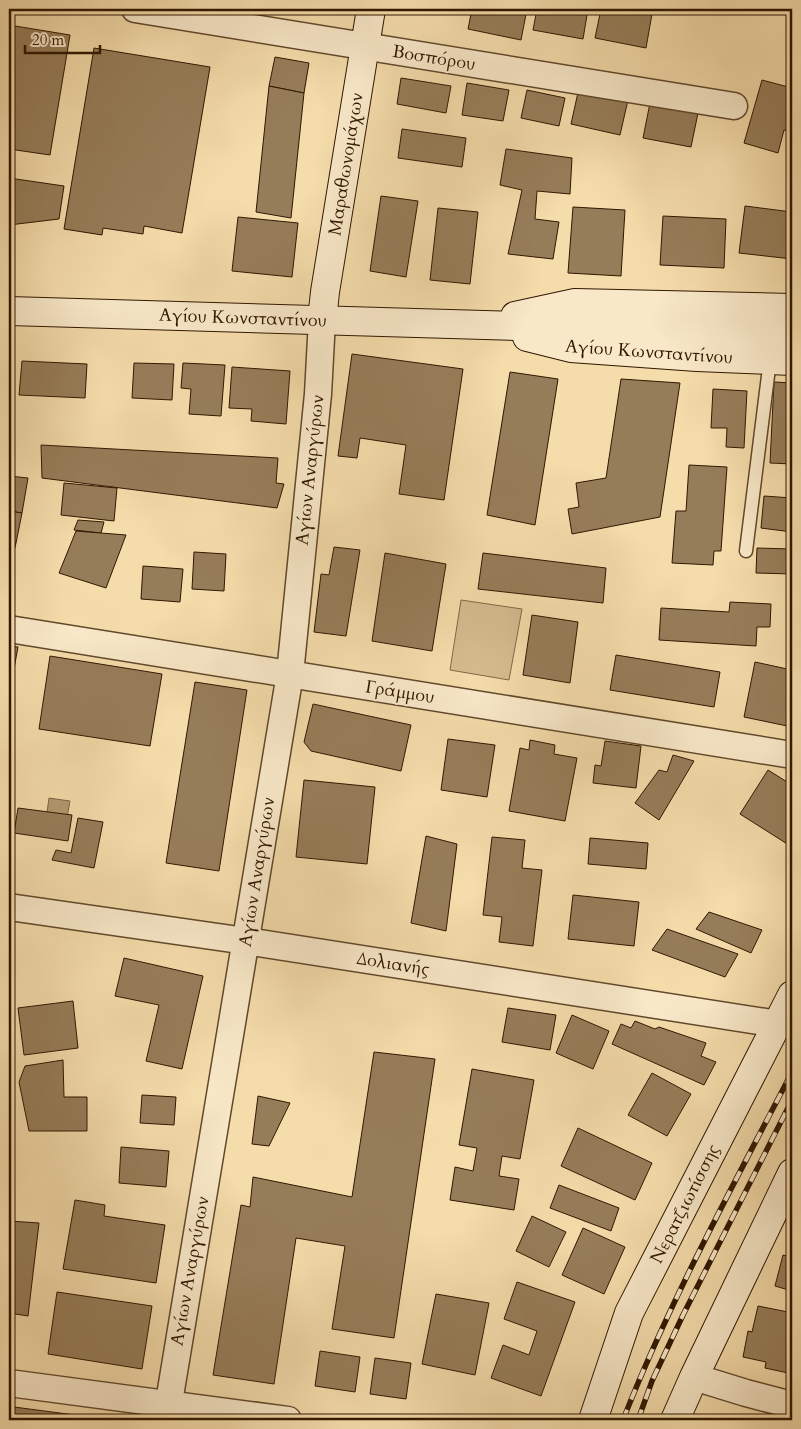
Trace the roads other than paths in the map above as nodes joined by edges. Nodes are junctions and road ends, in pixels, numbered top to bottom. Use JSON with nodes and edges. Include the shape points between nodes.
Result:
{"nodes":[{"id":1,"x":135,"y":9,"type":"edge"},
{"id":2,"x":371,"y":9,"type":"edge"},
{"id":3,"x":365,"y":47,"type":"junction"},
{"id":4,"x":734,"y":106,"type":"dead end"},
{"id":5,"x":792,"y":308,"type":"edge"},
{"id":6,"x":9,"y":311,"type":"edge"},
{"id":7,"x":322,"y":320,"type":"junction"},
{"id":8,"x":477,"y":325,"type":"junction"},
{"id":9,"x":792,"y":334,"type":"edge"},
{"id":10,"x":781,"y":360,"type":"edge"},
{"id":11,"x":746,"y":551,"type":"dead end"},
{"id":12,"x":9,"y":629,"type":"edge"},
{"id":13,"x":290,"y":674,"type":"junction"},
{"id":14,"x":792,"y":755,"type":"edge"},
{"id":15,"x":9,"y":907,"type":"edge"},
{"id":16,"x":246,"y":941,"type":"junction"},
{"id":17,"x":792,"y":995,"type":"edge"},
{"id":18,"x":778,"y":1024,"type":"junction"},
{"id":19,"x":792,"y":1173,"type":"edge"},
{"id":20,"x":694,"y":1377,"type":"junction"},
{"id":21,"x":9,"y":1382,"type":"edge"},
{"id":22,"x":792,"y":1405,"type":"edge"},
{"id":23,"x":167,"y":1412,"type":"edge"},
{"id":24,"x":288,"y":1420,"type":"edge"},
{"id":25,"x":593,"y":1420,"type":"edge"},
{"id":26,"x":675,"y":1420,"type":"edge"}],
"edges":[{"from":1,"to":3,"type":"street","name":"Βοσπόρου"},
{"from":2,"to":3,"type":"street","name":"Μαραθωνομάχων"},
{"from":3,"to":4,"type":"street","name":"Βοσπόρου"},
{"from":3,"to":7,"type":"street","name":"Μαραθωνομάχων"},
{"from":5,"to":8,"type":"street","name":"Αγίου Κωνσταντίνου","via":[[575,302]]},
{"from":6,"to":7,"type":"street","name":"Αγίου Κωνσταντίνου"},
{"from":7,"to":8,"type":"street","name":"Αγίου Κωνσταντίνου"},
{"from":7,"to":13,"type":"street","name":"Αγίων Αναργύρων","via":[[318,394]]},
{"from":8,"to":9,"type":"street","name":"Αγίου Κωνσταντίνου"},
{"from":8,"to":10,"type":"street","name":"Αγίου Κωνσταντίνου","via":[[571,348]]},
{"from":10,"to":11,"type":"lane"},
{"from":12,"to":13,"type":"street","name":"Γράμμου"},
{"from":13,"to":14,"type":"street","name":"Γράμμου"},
{"from":13,"to":16,"type":"street","name":"Αγίων Αναργύρων"},
{"from":15,"to":16,"type":"street","name":"Δολιανής"},
{"from":16,"to":18,"type":"street","name":"Δολιανής"},
{"from":16,"to":23,"type":"street","name":"Αγίων Αναργύρων"},
{"from":17,"to":18,"type":"street","name":"Νερατζιωτίσσης"},
{"from":18,"to":25,"type":"street","name":"Νερατζιωτίσσης","via":[[629,1313]]},
{"from":19,"to":20,"type":"street"},
{"from":20,"to":22,"type":"street"},
{"from":20,"to":26,"type":"street"},
{"from":21,"to":23,"type":"street"},
{"from":23,"to":24,"type":"street"}]}
